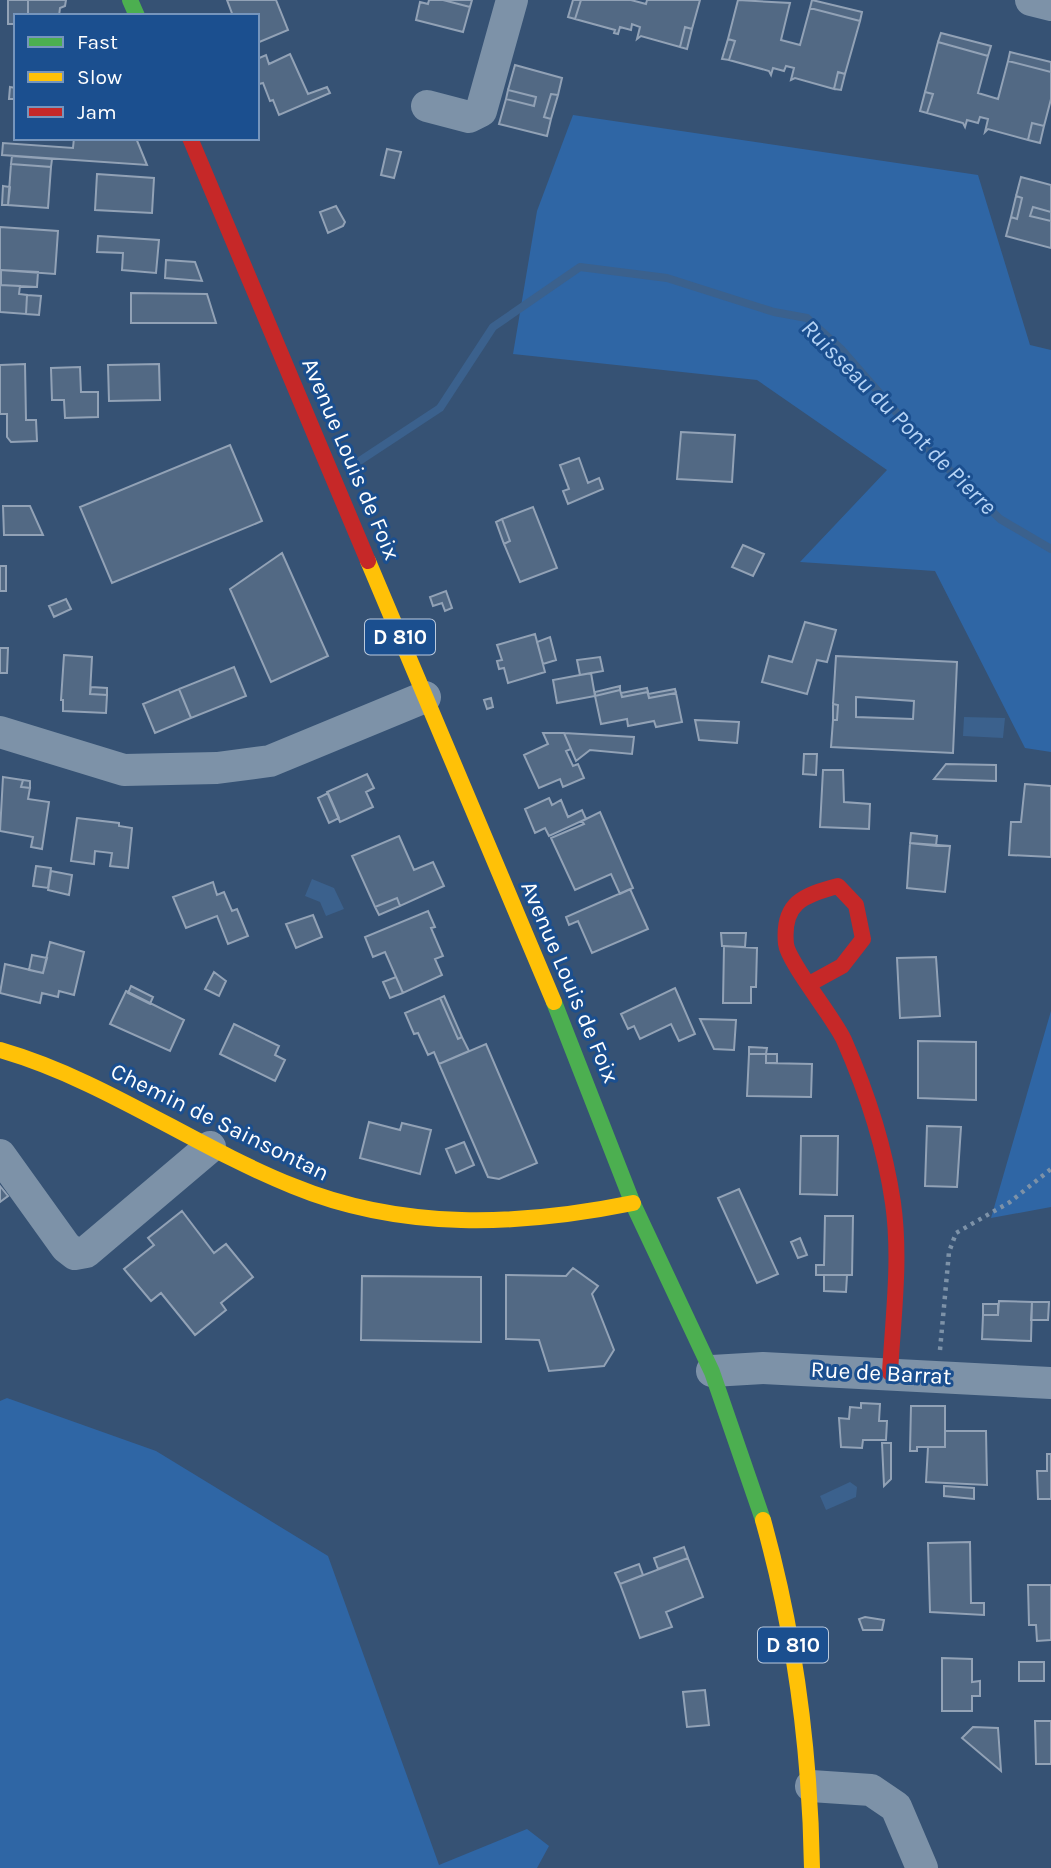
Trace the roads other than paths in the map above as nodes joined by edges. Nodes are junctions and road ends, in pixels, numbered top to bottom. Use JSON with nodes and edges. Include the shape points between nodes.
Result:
{"nodes":[{"id":1,"x":512,"y":0,"type":"edge"},
{"id":2,"x":1031,"y":0,"type":"edge"},
{"id":3,"x":1051,"y":5,"type":"edge"},
{"id":4,"x":427,"y":106,"type":"dead end"},
{"id":5,"x":191,"y":140,"type":"edge"},
{"id":6,"x":425,"y":697,"type":"junction"},
{"id":7,"x":0,"y":732,"type":"edge"},
{"id":8,"x":811,"y":983,"type":"junction"},
{"id":9,"x":0,"y":1050,"type":"edge"},
{"id":10,"x":210,"y":1147,"type":"junction"},
{"id":11,"x":0,"y":1154,"type":"edge"},
{"id":12,"x":633,"y":1203,"type":"junction"},
{"id":13,"x":712,"y":1371,"type":"junction"},
{"id":14,"x":890,"y":1373,"type":"junction"},
{"id":15,"x":1051,"y":1383,"type":"edge"},
{"id":16,"x":811,"y":1786,"type":"junction"},
{"id":17,"x":812,"y":1868,"type":"edge"},
{"id":18,"x":922,"y":1868,"type":"edge"}],
"edges":[{"from":1,"to":4,"type":"street","via":[[481,111],[469,117]]},
{"from":2,"to":3,"type":"street"},
{"from":5,"to":6,"type":"main road","name":"Avenue Louis de Foix","number":"D 810"},
{"from":6,"to":7,"type":"street","via":[[270,761],[217,768],[124,770]]},
{"from":6,"to":12,"type":"main road","name":"Avenue Louis de Foix","number":"D 810","via":[[591,1090]]},
{"from":8,"to":8,"type":"main road","via":[[786,948],[786,919],[804,895],[838,886],[856,905],[863,939],[842,965]]},
{"from":8,"to":14,"type":"main road","via":[[843,1038],[869,1107],[893,1203],[896,1259]]},
{"from":9,"to":10,"type":"main road","name":"Chemin de Sainsontan","via":[[48,1064],[126,1100]]},
{"from":10,"to":11,"type":"street","via":[[86,1252],[75,1254]]},
{"from":10,"to":12,"type":"main road","name":"Chemin de Sainsontan","via":[[330,1202],[377,1214],[435,1220],[527,1220]]},
{"from":12,"to":13,"type":"main road","name":"Avenue Louis de Foix","number":"D 810"},
{"from":13,"to":14,"type":"street","name":"Rue de Barrat"},
{"from":13,"to":16,"type":"main road","name":"Avenue Louis de Foix","number":"D 810","via":[[756,1496],[788,1616],[807,1726]]},
{"from":14,"to":15,"type":"street","name":"Rue de Barrat"},
{"from":16,"to":17,"type":"main road","name":"Avenue Louis de Foix","number":"D 810"},
{"from":16,"to":18,"type":"street","via":[[871,1790],[896,1807]]}]}
